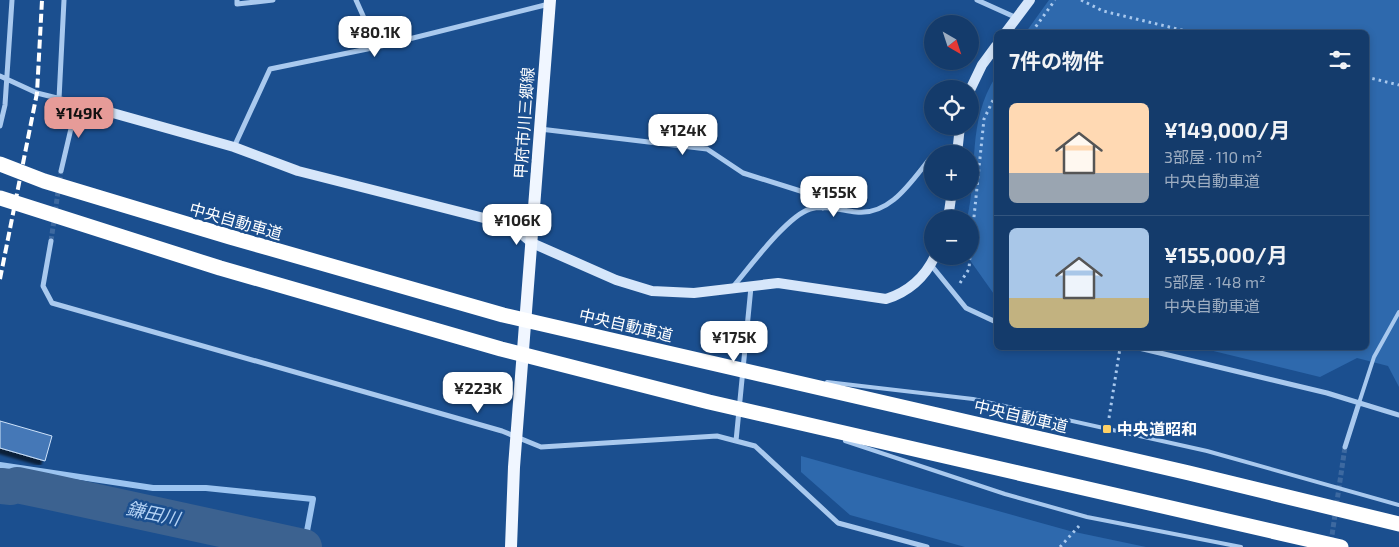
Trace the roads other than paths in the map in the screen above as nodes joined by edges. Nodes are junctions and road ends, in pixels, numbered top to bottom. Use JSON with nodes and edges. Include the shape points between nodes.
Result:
{"nodes":[{"id":1,"x":12,"y":0,"type":"edge"},
{"id":2,"x":64,"y":0,"type":"edge"},
{"id":3,"x":237,"y":0,"type":"edge"},
{"id":4,"x":273,"y":0,"type":"edge"},
{"id":5,"x":356,"y":0,"type":"edge"},
{"id":6,"x":977,"y":0,"type":"edge"},
{"id":7,"x":1030,"y":0,"type":"edge"},
{"id":8,"x":549,"y":2,"type":"edge"},
{"id":9,"x":1018,"y":18,"type":"junction"},
{"id":10,"x":1008,"y":30,"type":"edge"},
{"id":11,"x":377,"y":47,"type":"junction"},
{"id":12,"x":994,"y":49,"type":"edge"},
{"id":13,"x":0,"y":76,"type":"edge"},
{"id":14,"x":7,"y":79,"type":"junction"},
{"id":15,"x":975,"y":80,"type":"edge"},
{"id":16,"x":59,"y":99,"type":"junction"},
{"id":17,"x":76,"y":103,"type":"junction"},
{"id":18,"x":0,"y":126,"type":"edge"},
{"id":19,"x":539,"y":129,"type":"junction"},
{"id":20,"x":234,"y":147,"type":"junction"},
{"id":21,"x":0,"y":164,"type":"edge"},
{"id":22,"x":924,"y":165,"type":"edge"},
{"id":23,"x":61,"y":171,"type":"tunnel mouth"},
{"id":24,"x":0,"y":198,"type":"edge"},
{"id":25,"x":822,"y":208,"type":"junction"},
{"id":26,"x":51,"y":241,"type":"tunnel mouth"},
{"id":27,"x":532,"y":243,"type":"junction"},
{"id":28,"x":930,"y":265,"type":"edge"},
{"id":29,"x":936,"y":265,"type":"edge"},
{"id":30,"x":751,"y":287,"type":"junction"},
{"id":31,"x":730,"y":290,"type":"junction"},
{"id":32,"x":1399,"y":312,"type":"edge"},
{"id":33,"x":994,"y":321,"type":"edge"},
{"id":34,"x":1147,"y":350,"type":"edge"},
{"id":35,"x":770,"y":376,"type":"junction"},
{"id":36,"x":1359,"y":403,"type":"junction"},
{"id":37,"x":766,"y":414,"type":"junction"},
{"id":38,"x":1399,"y":415,"type":"edge"},
{"id":39,"x":830,"y":436,"type":"dead end"},
{"id":40,"x":517,"y":438,"type":"junction"},
{"id":41,"x":839,"y":439,"type":"dead end"},
{"id":42,"x":736,"y":441,"type":"junction"},
{"id":43,"x":1345,"y":447,"type":"tunnel mouth"},
{"id":44,"x":1399,"y":505,"type":"edge"},
{"id":45,"x":1399,"y":524,"type":"edge"},
{"id":46,"x":905,"y":544,"type":"edge"},
{"id":47,"x":511,"y":547,"type":"edge"},
{"id":48,"x":927,"y":547,"type":"edge"},
{"id":49,"x":1241,"y":547,"type":"edge"},
{"id":50,"x":1341,"y":547,"type":"edge"}],
"edges":[{"from":1,"to":14,"type":"street"},
{"from":2,"to":16,"type":"street"},
{"from":3,"to":4,"type":"street","via":[[237,4]]},
{"from":5,"to":11,"type":"street"},
{"from":6,"to":9,"type":"street"},
{"from":7,"to":9,"type":"street"},
{"from":8,"to":11,"type":"street"},
{"from":8,"to":19,"type":"main road","name":"甲府市川三郷線"},
{"from":9,"to":10,"type":"street"},
{"from":11,"to":20,"type":"street","via":[[270,69]]},
{"from":12,"to":15,"type":"street"},
{"from":13,"to":14,"type":"street"},
{"from":14,"to":16,"type":"street"},
{"from":14,"to":18,"type":"street"},
{"from":16,"to":17,"type":"street"},
{"from":17,"to":20,"type":"street"},
{"from":17,"to":23,"type":"street"},
{"from":19,"to":25,"type":"street","via":[[707,149],[743,173],[810,194]]},
{"from":19,"to":27,"type":"main road","name":"甲府市川三郷線"},
{"from":20,"to":27,"type":"street","via":[[298,171],[511,224]]},
{"from":21,"to":35,"type":"highway","name":"中央自動車道","via":[[44,181],[230,237],[503,315]]},
{"from":22,"to":25,"type":"street","via":[[899,195],[881,210],[858,212]]},
{"from":24,"to":37,"type":"highway","via":[[40,213],[501,349]]},
{"from":25,"to":31,"type":"street","via":[[809,209],[790,220]]},
{"from":26,"to":40,"type":"street","via":[[43,286],[52,303],[502,431]]},
{"from":27,"to":31,"type":"street","via":[[652,292]]},
{"from":27,"to":40,"type":"main road","name":"甲府市川三郷線"},
{"from":28,"to":30,"type":"street","via":[[920,279],[901,294],[886,299],[778,283]]},
{"from":29,"to":33,"type":"street","via":[[966,308]]},
{"from":30,"to":31,"type":"street"},
{"from":30,"to":42,"type":"street"},
{"from":32,"to":36,"type":"lane","via":[[1374,357]]},
{"from":34,"to":36,"type":"street"},
{"from":35,"to":44,"type":"lane","via":[[973,399],[1207,451]]},
{"from":35,"to":45,"type":"highway","name":"中央自動車道"},
{"from":36,"to":38,"type":"street"},
{"from":36,"to":43,"type":"street"},
{"from":37,"to":39,"type":"lane"},
{"from":37,"to":50,"type":"highway"},
{"from":40,"to":42,"type":"street","via":[[541,447],[718,436]]},
{"from":40,"to":47,"type":"main road","name":"甲府市川三郷線"},
{"from":41,"to":49,"type":"lane","via":[[1005,494],[1087,517]]},
{"from":42,"to":46,"type":"street","via":[[755,446],[838,523]]},
{"from":46,"to":48,"type":"street"}]}
